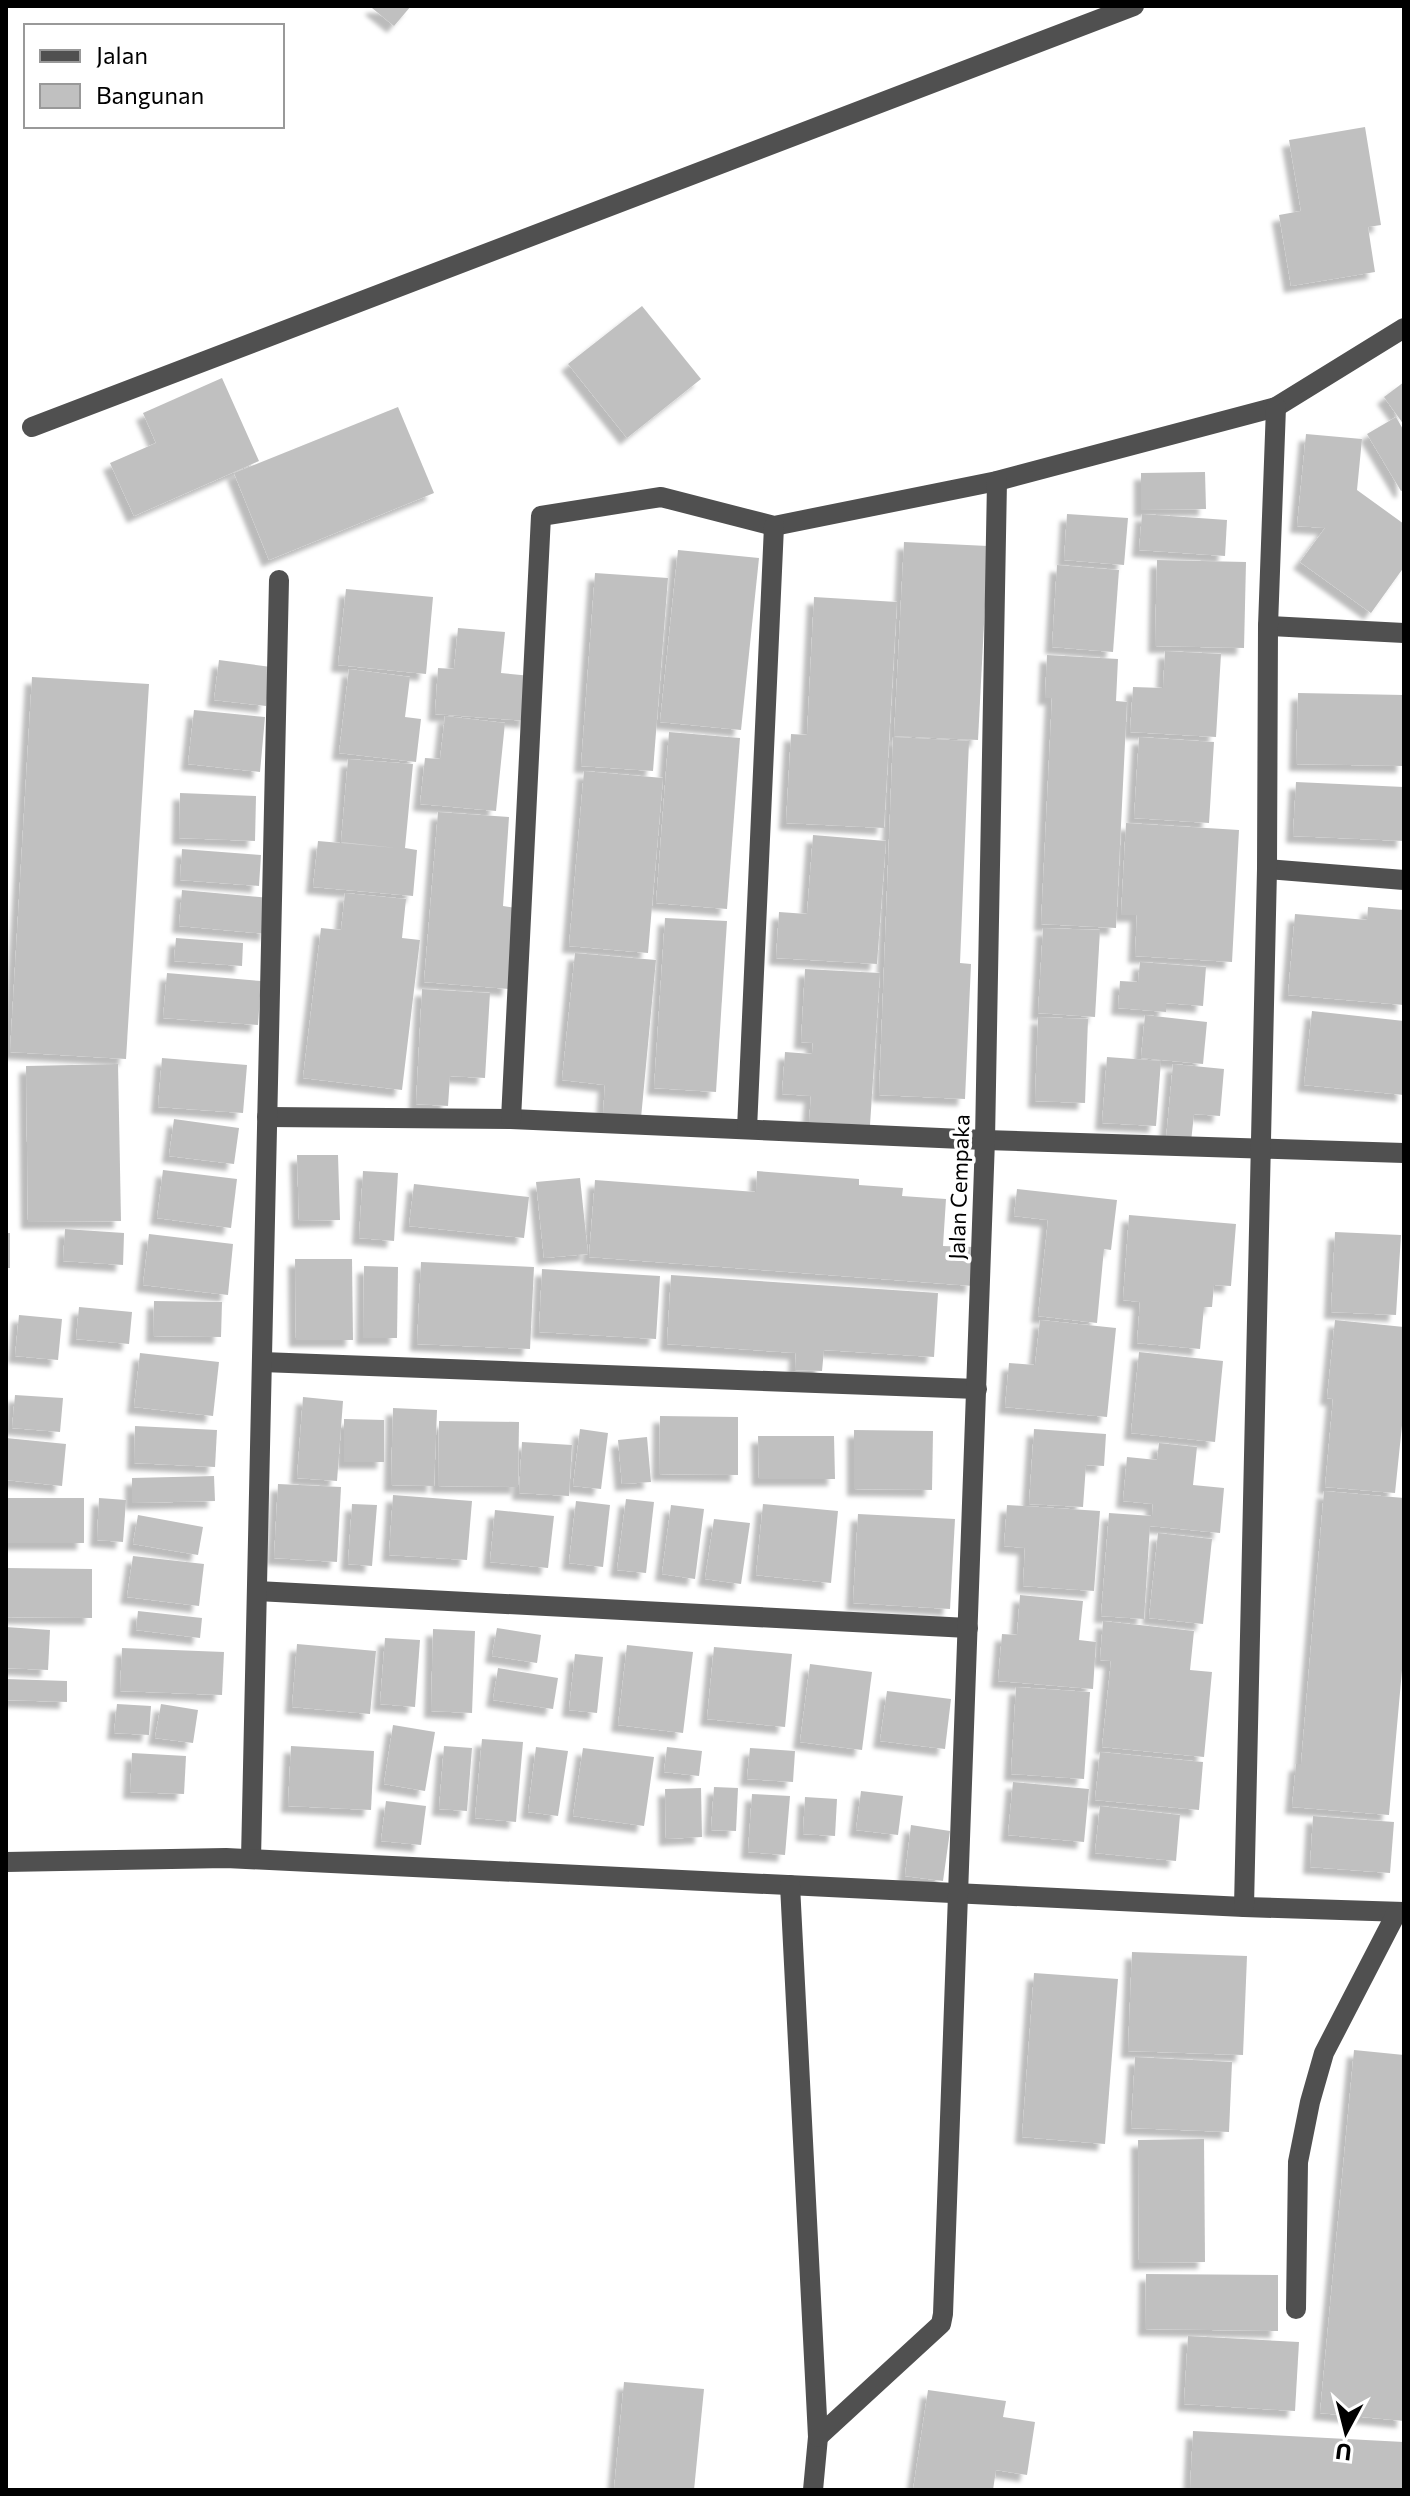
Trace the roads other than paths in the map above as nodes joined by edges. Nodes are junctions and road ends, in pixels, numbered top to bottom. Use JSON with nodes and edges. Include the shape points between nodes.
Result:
{"nodes":[{"id":1,"x":1134,"y":6,"type":"edge"},
{"id":2,"x":1404,"y":328,"type":"edge"},
{"id":3,"x":1276,"y":407,"type":"junction"},
{"id":4,"x":32,"y":427,"type":"dead end"},
{"id":5,"x":997,"y":481,"type":"junction"},
{"id":6,"x":774,"y":526,"type":"junction"},
{"id":7,"x":279,"y":580,"type":"dead end"},
{"id":8,"x":1268,"y":626,"type":"junction"},
{"id":9,"x":1404,"y":633,"type":"edge"},
{"id":10,"x":1267,"y":869,"type":"junction"},
{"id":11,"x":1404,"y":880,"type":"edge"},
{"id":12,"x":267,"y":1117,"type":"junction"},
{"id":13,"x":511,"y":1119,"type":"junction"},
{"id":14,"x":747,"y":1129,"type":"junction"},
{"id":15,"x":985,"y":1140,"type":"junction"},
{"id":16,"x":1260,"y":1147,"type":"junction"},
{"id":17,"x":1404,"y":1153,"type":"edge"},
{"id":18,"x":262,"y":1362,"type":"junction"},
{"id":19,"x":977,"y":1389,"type":"junction"},
{"id":20,"x":257,"y":1591,"type":"junction"},
{"id":21,"x":968,"y":1628,"type":"junction"},
{"id":22,"x":251,"y":1859,"type":"junction"},
{"id":23,"x":6,"y":1862,"type":"edge"},
{"id":24,"x":790,"y":1885,"type":"junction"},
{"id":25,"x":958,"y":1893,"type":"junction"},
{"id":26,"x":1244,"y":1907,"type":"junction"},
{"id":27,"x":1401,"y":1912,"type":"edge"},
{"id":28,"x":1296,"y":2309,"type":"dead end"},
{"id":29,"x":818,"y":2437,"type":"junction"},
{"id":30,"x":813,"y":2490,"type":"edge"}],
"edges":[{"from":1,"to":4,"type":"street"},
{"from":2,"to":3,"type":"street"},
{"from":3,"to":5,"type":"street"},
{"from":3,"to":8,"type":"street"},
{"from":5,"to":6,"type":"street"},
{"from":5,"to":15,"type":"street","name":"Jalan Cempaka"},
{"from":6,"to":13,"type":"street","via":[[661,497],[541,516]]},
{"from":6,"to":14,"type":"street"},
{"from":7,"to":12,"type":"street"},
{"from":8,"to":9,"type":"street"},
{"from":8,"to":10,"type":"street"},
{"from":10,"to":11,"type":"street"},
{"from":10,"to":16,"type":"street"},
{"from":12,"to":13,"type":"street"},
{"from":12,"to":18,"type":"street"},
{"from":13,"to":14,"type":"street"},
{"from":14,"to":15,"type":"street"},
{"from":15,"to":16,"type":"street"},
{"from":15,"to":19,"type":"street","name":"Jalan Cempaka"},
{"from":16,"to":17,"type":"street"},
{"from":16,"to":26,"type":"street"},
{"from":18,"to":19,"type":"street"},
{"from":18,"to":20,"type":"street"},
{"from":19,"to":21,"type":"street","name":"Jalan Cempaka"},
{"from":20,"to":21,"type":"street"},
{"from":20,"to":22,"type":"street"},
{"from":21,"to":25,"type":"street","name":"Jalan Cempaka"},
{"from":22,"to":23,"type":"street"},
{"from":22,"to":24,"type":"street"},
{"from":24,"to":25,"type":"street"},
{"from":24,"to":29,"type":"street"},
{"from":25,"to":26,"type":"street"},
{"from":25,"to":29,"type":"street","name":"Jalan Cempaka","via":[[941,2324]]},
{"from":26,"to":27,"type":"street"},
{"from":27,"to":28,"type":"street","via":[[1324,2053],[1310,2102],[1298,2162]]},
{"from":29,"to":30,"type":"street"}]}
